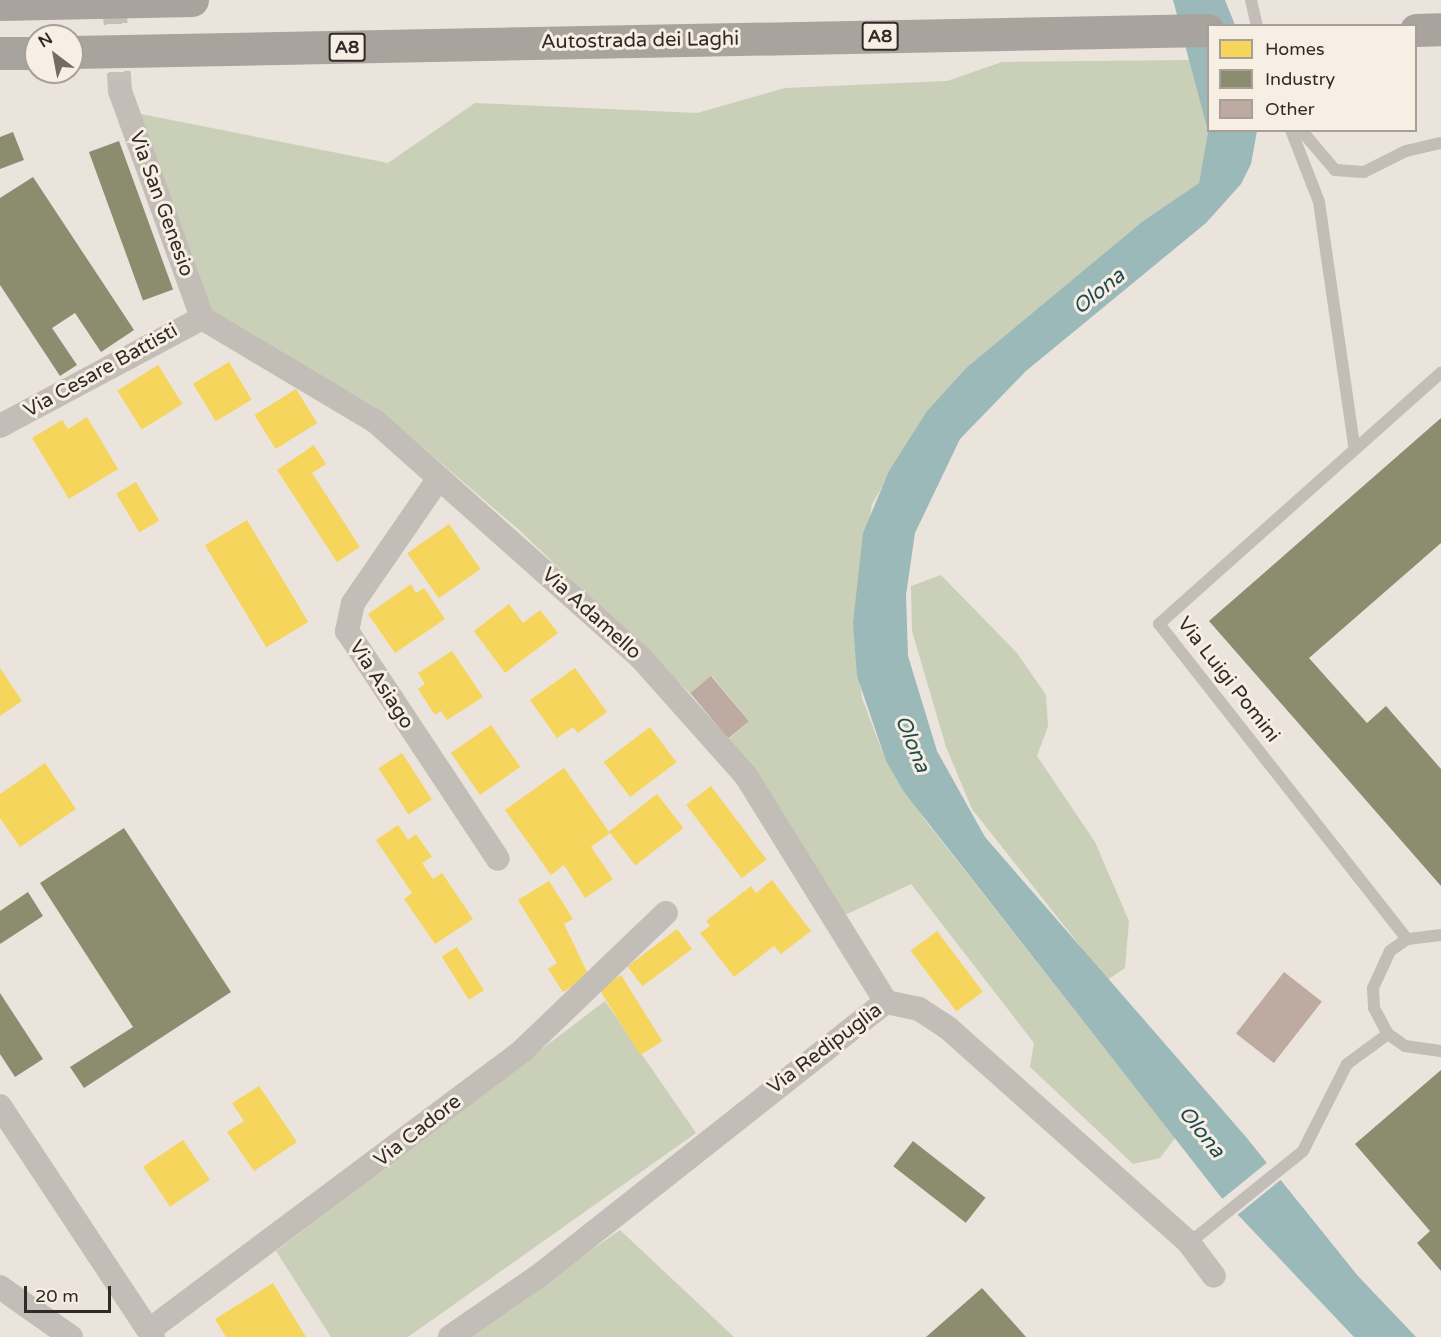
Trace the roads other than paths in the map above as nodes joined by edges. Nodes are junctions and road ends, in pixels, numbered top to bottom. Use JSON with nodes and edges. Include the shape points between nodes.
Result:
{"nodes":[{"id":1,"x":192,"y":0,"type":"edge"},
{"id":2,"x":1251,"y":0,"type":"edge"},
{"id":3,"x":0,"y":4,"type":"edge"},
{"id":4,"x":1257,"y":24,"type":"edge"},
{"id":5,"x":1441,"y":29,"type":"edge"},
{"id":6,"x":1207,"y":30,"type":"edge"},
{"id":7,"x":1417,"y":30,"type":"edge"},
{"id":8,"x":84,"y":52,"type":"edge"},
{"id":9,"x":0,"y":53,"type":"edge"},
{"id":10,"x":24,"y":53,"type":"edge"},
{"id":11,"x":120,"y":92,"type":"tunnel mouth"},
{"id":12,"x":1292,"y":132,"type":"edge"},
{"id":13,"x":1303,"y":132,"type":"edge"},
{"id":14,"x":1441,"y":143,"type":"edge"},
{"id":15,"x":202,"y":318,"type":"junction"},
{"id":16,"x":1441,"y":373,"type":"edge"},
{"id":17,"x":0,"y":426,"type":"edge"},
{"id":18,"x":1354,"y":446,"type":"junction"},
{"id":19,"x":439,"y":478,"type":"junction"},
{"id":20,"x":498,"y":859,"type":"dead end"},
{"id":21,"x":666,"y":913,"type":"dead end"},
{"id":22,"x":1441,"y":935,"type":"edge"},
{"id":23,"x":1407,"y":939,"type":"junction"},
{"id":24,"x":886,"y":1002,"type":"junction"},
{"id":25,"x":1388,"y":1034,"type":"junction"},
{"id":26,"x":1441,"y":1052,"type":"edge"},
{"id":27,"x":0,"y":1106,"type":"edge"},
{"id":28,"x":1189,"y":1243,"type":"junction"},
{"id":29,"x":1214,"y":1276,"type":"dead end"},
{"id":30,"x":0,"y":1287,"type":"edge"},
{"id":31,"x":153,"y":1332,"type":"edge"},
{"id":32,"x":71,"y":1337,"type":"edge"},
{"id":33,"x":450,"y":1337,"type":"edge"}],
"edges":[{"from":1,"to":3,"type":"highway"},
{"from":2,"to":4,"type":"lane"},
{"from":5,"to":7,"type":"highway"},
{"from":6,"to":8,"type":"highway","name":"Autostrada dei Laghi","number":"A8"},
{"from":9,"to":10,"type":"highway"},
{"from":11,"to":15,"type":"street","name":"Via San Genesio"},
{"from":12,"to":18,"type":"lane","via":[[1319,202]]},
{"from":13,"to":14,"type":"lane","via":[[1335,170],[1364,172],[1406,151]]},
{"from":15,"to":17,"type":"street","name":"Via Cesare Battisti"},
{"from":15,"to":19,"type":"street","name":"Via Adamello","via":[[375,421]]},
{"from":16,"to":18,"type":"lane","name":"Via Luigi Pomini"},
{"from":18,"to":23,"type":"lane","name":"Via Luigi Pomini","via":[[1159,624]]},
{"from":19,"to":20,"type":"street","name":"Via Asiago","via":[[353,603],[347,631]]},
{"from":19,"to":24,"type":"street","name":"Via Adamello","via":[[641,658],[746,776]]},
{"from":21,"to":31,"type":"street","name":"Via Cadore","via":[[523,1050]]},
{"from":22,"to":23,"type":"lane"},
{"from":23,"to":25,"type":"lane","via":[[1390,951],[1373,988],[1374,1008]]},
{"from":24,"to":28,"type":"street","name":"Via Redipuglia","via":[[919,1010],[948,1028]]},
{"from":24,"to":33,"type":"street","name":"Via Redipuglia","via":[[540,1275]]},
{"from":25,"to":26,"type":"lane","via":[[1405,1046]]},
{"from":25,"to":28,"type":"lane","via":[[1347,1064],[1303,1151]]},
{"from":27,"to":31,"type":"street"},
{"from":28,"to":29,"type":"street","name":"Via Redipuglia"},
{"from":30,"to":32,"type":"street"}]}
